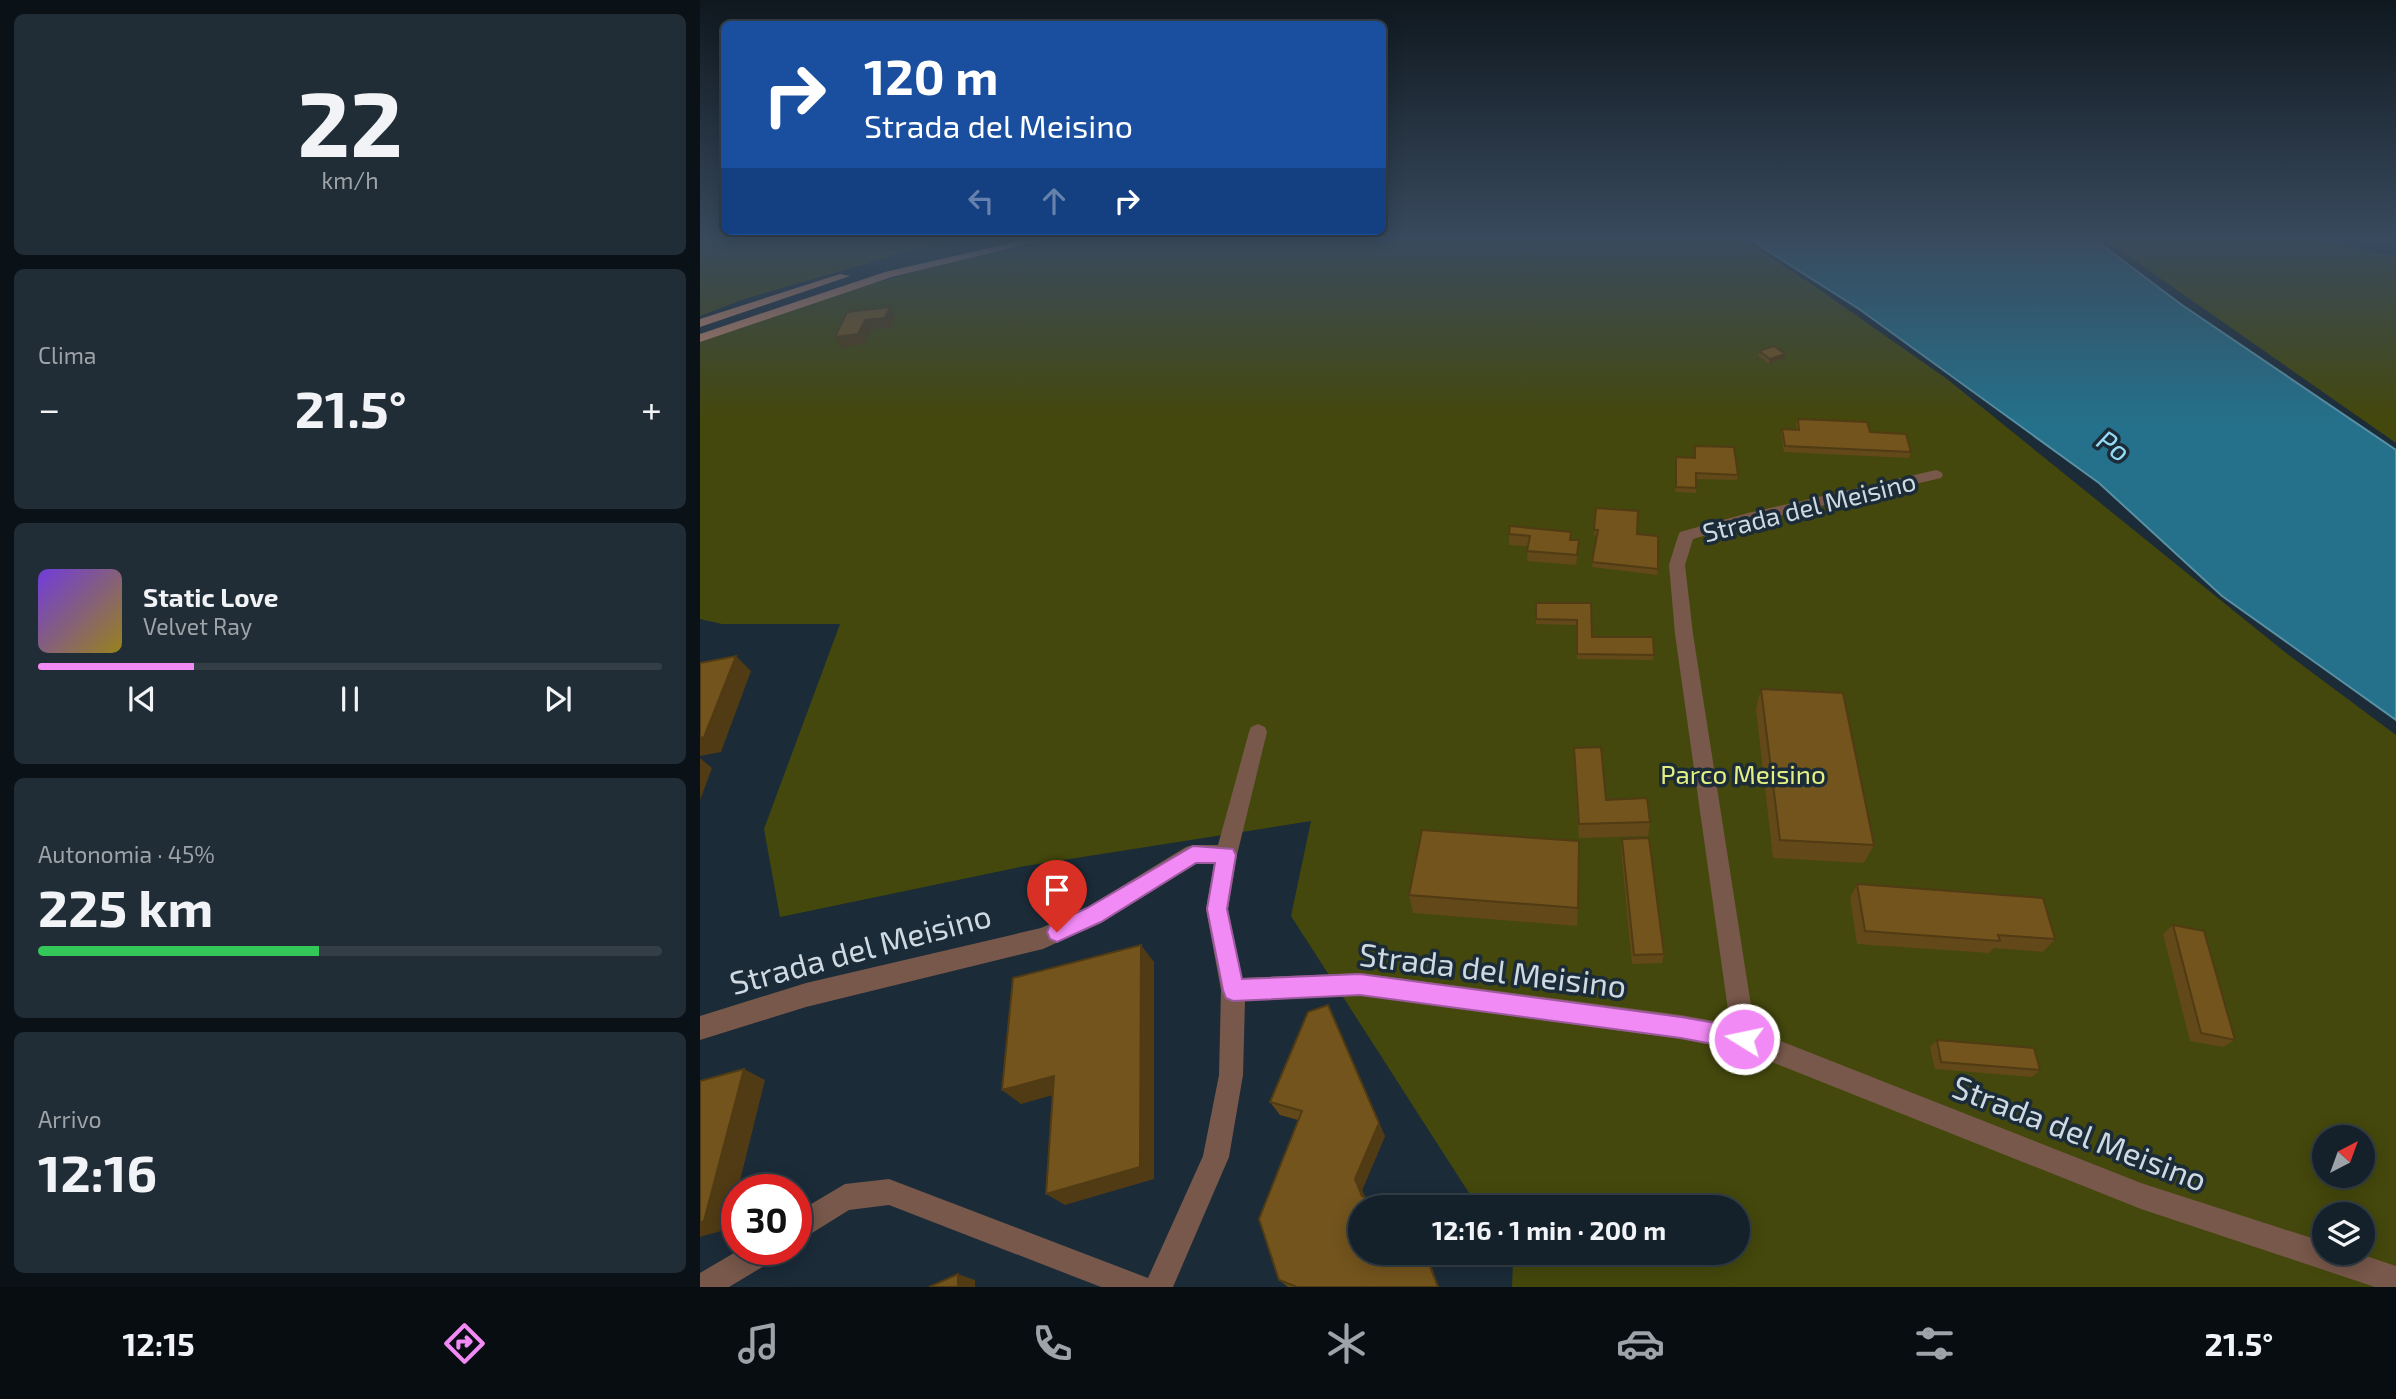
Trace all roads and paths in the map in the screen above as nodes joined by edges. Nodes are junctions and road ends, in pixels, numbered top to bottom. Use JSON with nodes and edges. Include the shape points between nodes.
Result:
{"nodes":[{"id":1,"x":775,"y":299,"type":"edge"},
{"id":2,"x":815,"y":299,"type":"edge"},
{"id":3,"x":700,"y":323,"type":"edge"},
{"id":4,"x":700,"y":338,"type":"edge"},
{"id":5,"x":1936,"y":475,"type":"dead end"},
{"id":6,"x":1258,"y":732,"type":"dead end"},
{"id":7,"x":1226,"y":855,"type":"junction"},
{"id":8,"x":1233,"y":990,"type":"junction"},
{"id":9,"x":700,"y":1028,"type":"edge"},
{"id":10,"x":1744,"y":1039,"type":"junction"},
{"id":11,"x":812,"y":1218,"type":"edge"},
{"id":12,"x":739,"y":1265,"type":"edge"},
{"id":13,"x":2396,"y":1280,"type":"edge"},
{"id":14,"x":703,"y":1287,"type":"edge"},
{"id":15,"x":1138,"y":1287,"type":"edge"},
{"id":16,"x":1159,"y":1287,"type":"edge"}],
"edges":[{"from":1,"to":3,"type":"main road"},
{"from":2,"to":4,"type":"main road"},
{"from":5,"to":10,"type":"street","name":"Strada del Meisino","via":[[1743,517],[1686,536],[1677,565],[1684,634]]},
{"from":6,"to":7,"type":"street"},
{"from":7,"to":8,"type":"street","via":[[1217,909]]},
{"from":7,"to":9,"type":"street","name":"Strada del Meisino","via":[[1193,855],[1094,915],[1042,938],[806,995]]},
{"from":8,"to":10,"type":"street","name":"Strada del Meisino","via":[[1360,984]]},
{"from":8,"to":16,"type":"street","via":[[1231,1075],[1216,1157]]},
{"from":10,"to":13,"type":"street","name":"Strada del Meisino","via":[[2141,1196]]},
{"from":11,"to":15,"type":"street","via":[[845,1197],[889,1192]]},
{"from":12,"to":14,"type":"street"}]}
